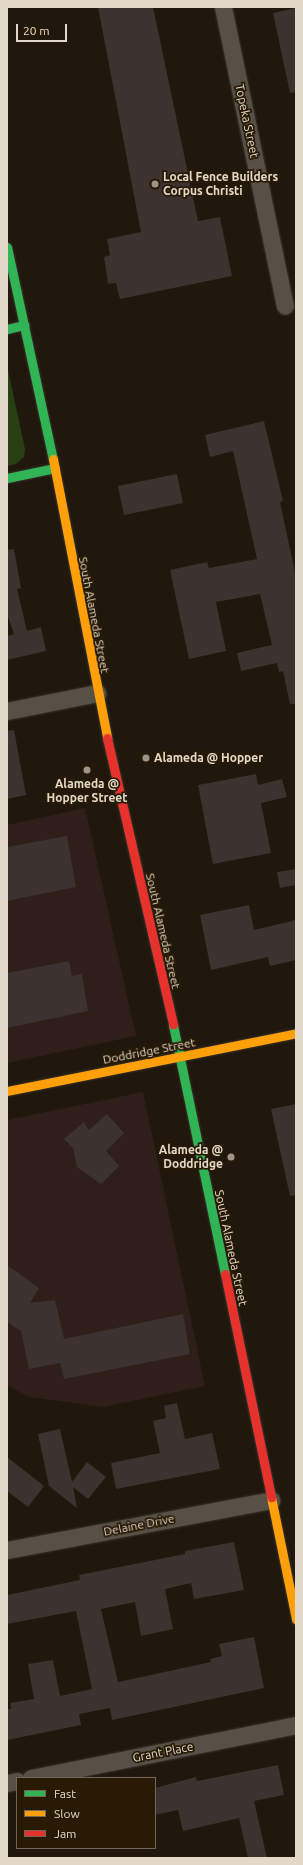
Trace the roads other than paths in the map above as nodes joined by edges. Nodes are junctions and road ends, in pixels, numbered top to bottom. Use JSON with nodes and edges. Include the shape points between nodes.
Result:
{"nodes":[{"id":1,"x":223,"y":7,"type":"edge"},
{"id":2,"x":7,"y":248,"type":"edge"},
{"id":3,"x":285,"y":306,"type":"dead end"},
{"id":4,"x":25,"y":326,"type":"junction"},
{"id":5,"x":7,"y":329,"type":"edge"},
{"id":6,"x":55,"y":468,"type":"junction"},
{"id":7,"x":7,"y":478,"type":"edge"},
{"id":8,"x":97,"y":693,"type":"junction"},
{"id":9,"x":7,"y":711,"type":"edge"},
{"id":10,"x":296,"y":1033,"type":"edge"},
{"id":11,"x":180,"y":1057,"type":"junction"},
{"id":12,"x":7,"y":1091,"type":"edge"},
{"id":13,"x":271,"y":1500,"type":"junction"},
{"id":14,"x":7,"y":1550,"type":"edge"},
{"id":15,"x":291,"y":1568,"type":"edge"},
{"id":16,"x":296,"y":1620,"type":"edge"},
{"id":17,"x":296,"y":1725,"type":"edge"},
{"id":18,"x":36,"y":1777,"type":"edge"}],
"edges":[{"from":1,"to":3,"type":"street","name":"Topeka Street"},
{"from":2,"to":4,"type":"main road","name":"South Alameda Street"},
{"from":4,"to":5,"type":"main road"},
{"from":4,"to":6,"type":"main road","name":"South Alameda Street"},
{"from":6,"to":7,"type":"main road"},
{"from":6,"to":8,"type":"main road","name":"South Alameda Street"},
{"from":8,"to":9,"type":"street"},
{"from":8,"to":11,"type":"main road","name":"South Alameda Street"},
{"from":10,"to":11,"type":"main road","name":"Doddridge Street"},
{"from":11,"to":12,"type":"main road","name":"Doddridge Street"},
{"from":11,"to":13,"type":"main road","name":"South Alameda Street"},
{"from":13,"to":14,"type":"street","name":"Delaine Drive"},
{"from":13,"to":15,"type":"main road","name":"South Alameda Street"},
{"from":15,"to":16,"type":"main road","name":"South Alameda Street"},
{"from":17,"to":18,"type":"street","name":"Grant Place"}]}
